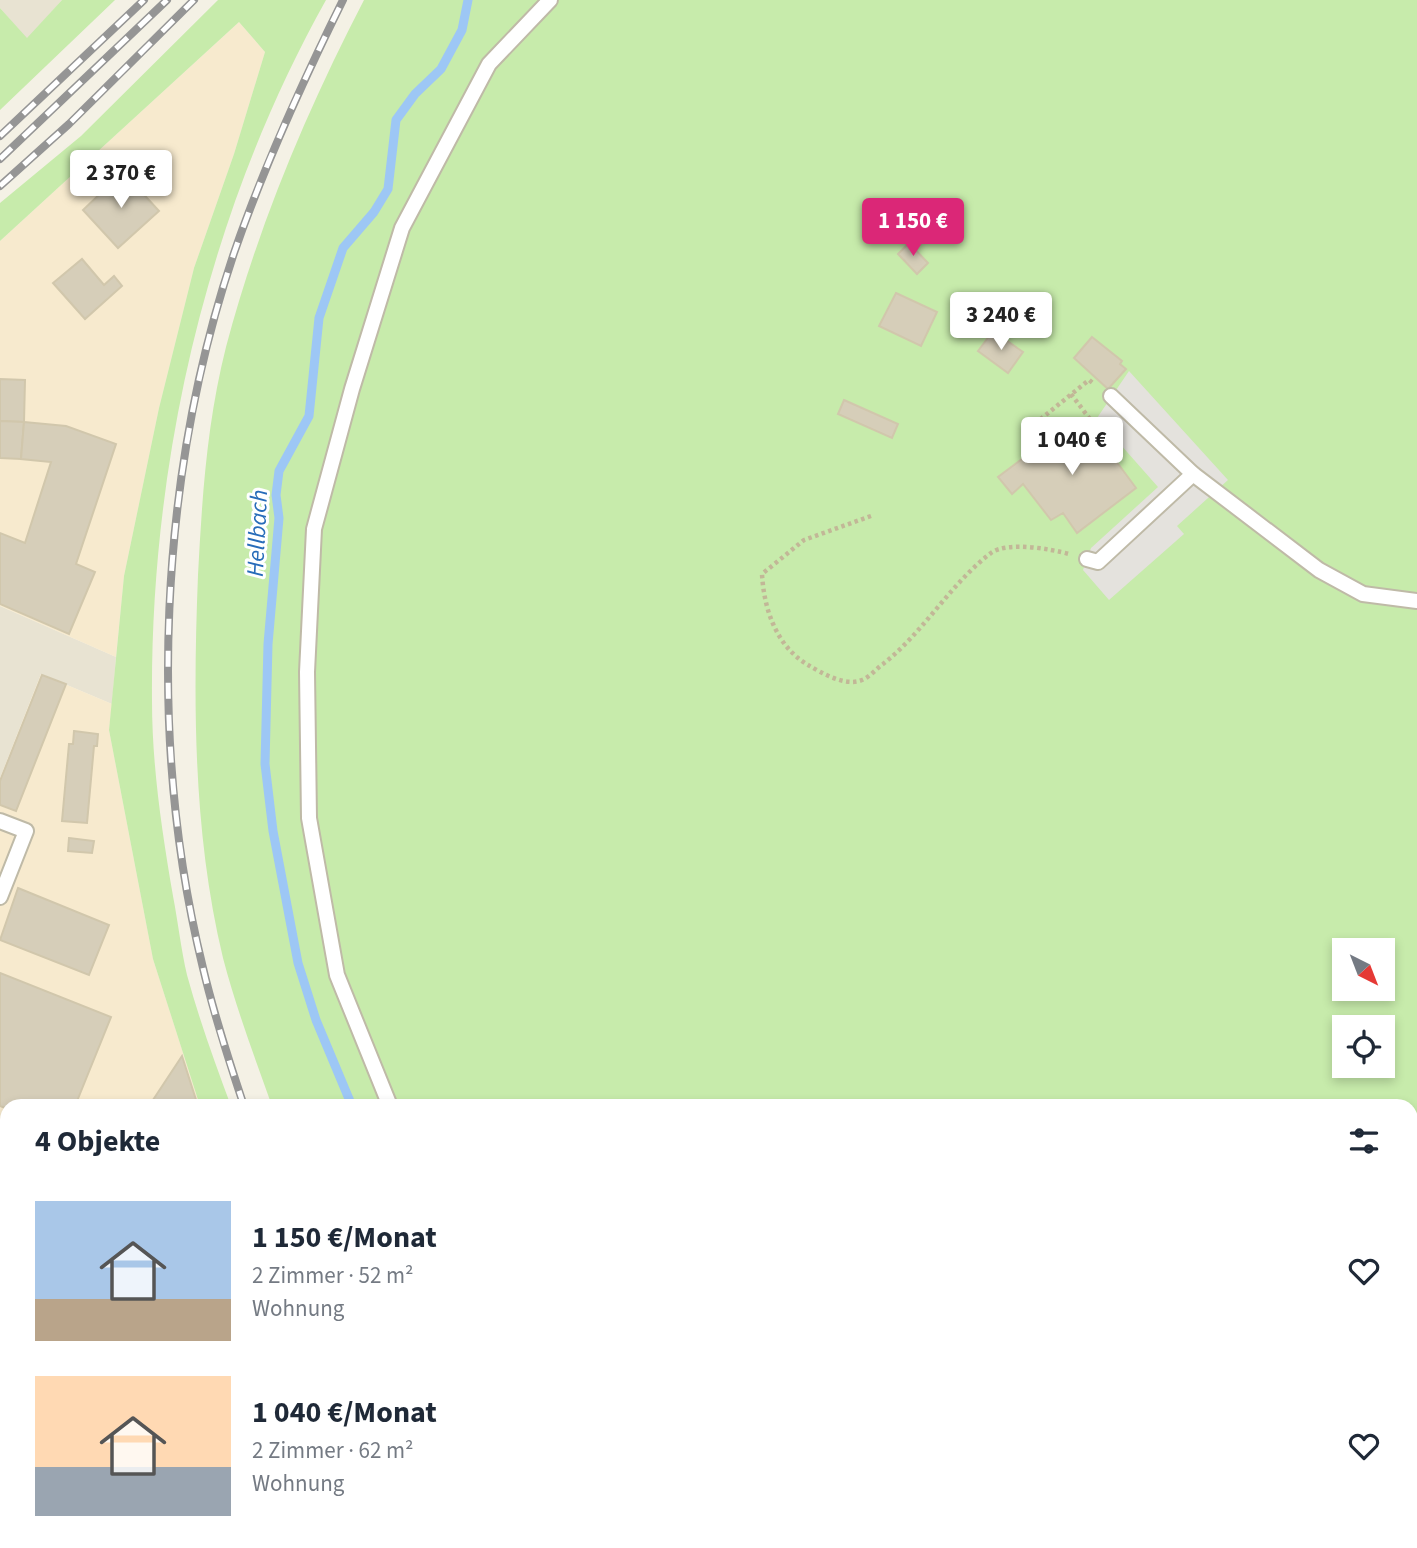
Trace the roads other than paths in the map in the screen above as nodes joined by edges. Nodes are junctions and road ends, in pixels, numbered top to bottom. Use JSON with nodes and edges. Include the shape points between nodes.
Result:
{"nodes":[{"id":1,"x":550,"y":0,"type":"edge"},
{"id":2,"x":1111,"y":396,"type":"road end"},
{"id":3,"x":1193,"y":474,"type":"junction"},
{"id":4,"x":1087,"y":559,"type":"road end"},
{"id":5,"x":1417,"y":601,"type":"edge"},
{"id":6,"x":0,"y":821,"type":"edge"},
{"id":7,"x":0,"y":897,"type":"edge"},
{"id":8,"x":387,"y":1099,"type":"edge"}],
"edges":[{"from":1,"to":8,"type":"lane","via":[[489,64],[402,228],[314,529],[307,672],[309,818],[337,975]]},
{"from":2,"to":3,"type":"lane"},
{"from":3,"to":4,"type":"lane","via":[[1098,562]]},
{"from":3,"to":5,"type":"lane","via":[[1319,570],[1363,594]]},
{"from":6,"to":7,"type":"lane","via":[[26,831]]}]}
